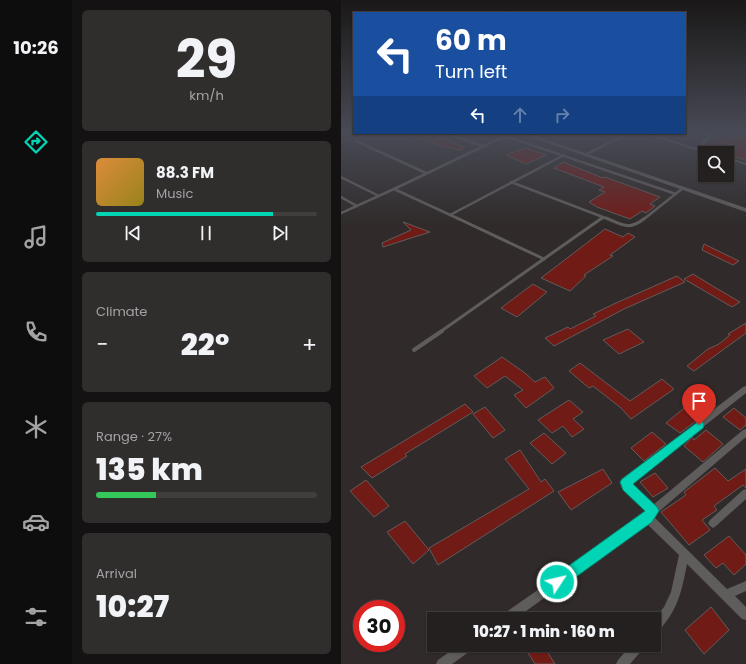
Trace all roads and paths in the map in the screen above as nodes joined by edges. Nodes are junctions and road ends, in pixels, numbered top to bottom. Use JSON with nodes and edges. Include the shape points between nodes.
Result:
{"nodes":[{"id":1,"x":405,"y":163,"type":"edge"},
{"id":2,"x":448,"y":163,"type":"edge"},
{"id":3,"x":548,"y":163,"type":"edge"},
{"id":4,"x":587,"y":163,"type":"edge"},
{"id":5,"x":612,"y":163,"type":"edge"},
{"id":6,"x":427,"y":173,"type":"junction"},
{"id":7,"x":341,"y":177,"type":"edge"},
{"id":8,"x":511,"y":182,"type":"junction"},
{"id":9,"x":683,"y":188,"type":"junction"},
{"id":10,"x":393,"y":189,"type":"junction"},
{"id":11,"x":676,"y":194,"type":"junction"},
{"id":12,"x":379,"y":196,"type":"junction"},
{"id":13,"x":341,"y":197,"type":"edge"},
{"id":14,"x":357,"y":206,"type":"junction"},
{"id":15,"x":746,"y":210,"type":"edge"},
{"id":16,"x":341,"y":213,"type":"edge"},
{"id":17,"x":451,"y":215,"type":"junction"},
{"id":18,"x":603,"y":218,"type":"junction"},
{"id":19,"x":544,"y":259,"type":"junction"},
{"id":20,"x":413,"y":350,"type":"dead end"},
{"id":21,"x":746,"y":389,"type":"edge"},
{"id":22,"x":746,"y":432,"type":"edge"},
{"id":23,"x":746,"y":493,"type":"edge"},
{"id":24,"x":650,"y":514,"type":"junction"},
{"id":25,"x":713,"y":523,"type":"dead end"},
{"id":26,"x":684,"y":554,"type":"junction"},
{"id":27,"x":746,"y":586,"type":"edge"},
{"id":28,"x":726,"y":595,"type":"junction"},
{"id":29,"x":516,"y":612,"type":"edge"},
{"id":30,"x":746,"y":615,"type":"edge"},
{"id":31,"x":661,"y":620,"type":"edge"},
{"id":32,"x":459,"y":652,"type":"edge"},
{"id":33,"x":633,"y":652,"type":"edge"},
{"id":34,"x":442,"y":664,"type":"edge"},
{"id":35,"x":622,"y":664,"type":"edge"}],
"edges":[{"from":1,"to":6,"type":"lane"},
{"from":2,"to":6,"type":"lane"},
{"from":3,"to":8,"type":"lane"},
{"from":4,"to":11,"type":"lane"},
{"from":5,"to":9,"type":"street"},
{"from":6,"to":10,"type":"lane"},
{"from":7,"to":12,"type":"lane"},
{"from":8,"to":17,"type":"lane"},
{"from":8,"to":18,"type":"lane"},
{"from":9,"to":11,"type":"lane"},
{"from":9,"to":15,"type":"street"},
{"from":10,"to":12,"type":"lane"},
{"from":10,"to":17,"type":"lane"},
{"from":11,"to":18,"type":"lane","via":[[633,226],[620,225]]},
{"from":12,"to":14,"type":"lane"},
{"from":13,"to":14,"type":"lane"},
{"from":14,"to":16,"type":"lane"},
{"from":17,"to":19,"type":"lane"},
{"from":18,"to":19,"type":"lane"},
{"from":19,"to":20,"type":"lane"},
{"from":21,"to":24,"type":"street","via":[[626,482]]},
{"from":22,"to":24,"type":"street"},
{"from":23,"to":25,"type":"street"},
{"from":24,"to":26,"type":"street"},
{"from":24,"to":29,"type":"street"},
{"from":26,"to":28,"type":"street"},
{"from":26,"to":31,"type":"street","via":[[676,592],[668,611]]},
{"from":27,"to":28,"type":"street"},
{"from":28,"to":30,"type":"street"},
{"from":32,"to":34,"type":"street"},
{"from":33,"to":35,"type":"street"}]}
